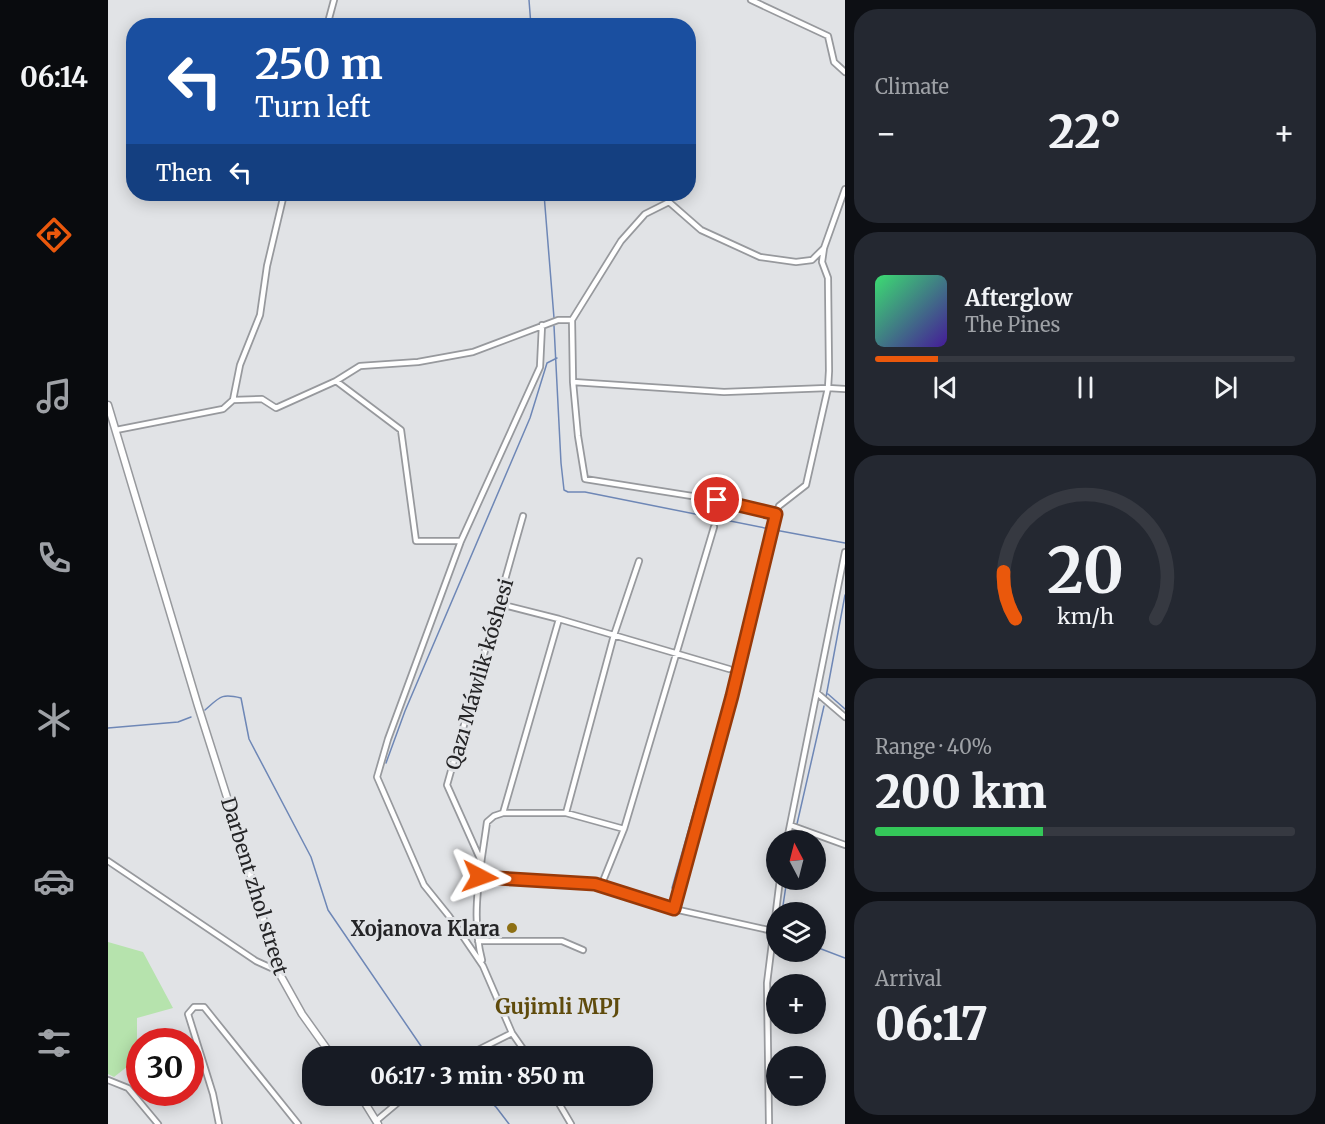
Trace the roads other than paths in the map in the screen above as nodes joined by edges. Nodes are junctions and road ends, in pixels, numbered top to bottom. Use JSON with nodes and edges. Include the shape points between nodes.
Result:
{"nodes":[{"id":1,"x":334,"y":0,"type":"edge"},
{"id":2,"x":752,"y":0,"type":"edge"},
{"id":3,"x":329,"y":18,"type":"edge"},
{"id":4,"x":845,"y":72,"type":"edge"},
{"id":5,"x":845,"y":189,"type":"edge"},
{"id":6,"x":282,"y":201,"type":"edge"},
{"id":7,"x":824,"y":248,"type":"junction"},
{"id":8,"x":572,"y":320,"type":"junction"},
{"id":9,"x":542,"y":325,"type":"junction"},
{"id":10,"x":336,"y":381,"type":"junction"},
{"id":11,"x":573,"y":382,"type":"junction"},
{"id":12,"x":828,"y":388,"type":"junction"},
{"id":13,"x":845,"y":389,"type":"edge"},
{"id":14,"x":233,"y":400,"type":"junction"},
{"id":15,"x":108,"y":405,"type":"edge"},
{"id":16,"x":116,"y":430,"type":"junction"},
{"id":17,"x":776,"y":514,"type":"junction"},
{"id":18,"x":524,"y":516,"type":"dead end"},
{"id":19,"x":714,"y":527,"type":"dead end"},
{"id":20,"x":461,"y":541,"type":"junction"},
{"id":21,"x":845,"y":552,"type":"edge"},
{"id":22,"x":639,"y":561,"type":"dead end"},
{"id":23,"x":500,"y":604,"type":"junction"},
{"id":24,"x":559,"y":619,"type":"junction"},
{"id":25,"x":614,"y":635,"type":"junction"},
{"id":26,"x":675,"y":653,"type":"junction"},
{"id":27,"x":729,"y":669,"type":"dead end"},
{"id":28,"x":817,"y":693,"type":"junction"},
{"id":29,"x":845,"y":717,"type":"edge"},
{"id":30,"x":503,"y":813,"type":"junction"},
{"id":31,"x":566,"y":813,"type":"junction"},
{"id":32,"x":790,"y":825,"type":"junction"},
{"id":33,"x":624,"y":828,"type":"junction"},
{"id":34,"x":789,"y":830,"type":"edge"},
{"id":35,"x":845,"y":845,"type":"edge"},
{"id":36,"x":108,"y":861,"type":"edge"},
{"id":37,"x":482,"y":863,"type":"junction"},
{"id":38,"x":480,"y":877,"type":"junction"},
{"id":39,"x":601,"y":885,"type":"junction"},
{"id":40,"x":674,"y":909,"type":"junction"},
{"id":41,"x":766,"y":929,"type":"edge"},
{"id":42,"x":478,"y":941,"type":"junction"},
{"id":43,"x":583,"y":950,"type":"dead end"},
{"id":44,"x":769,"y":962,"type":"edge"},
{"id":45,"x":483,"y":966,"type":"junction"},
{"id":46,"x":278,"y":971,"type":"junction"},
{"id":47,"x":512,"y":1033,"type":"junction"},
{"id":48,"x":325,"y":1046,"type":"edge"},
{"id":49,"x":486,"y":1046,"type":"edge"},
{"id":50,"x":521,"y":1046,"type":"edge"},
{"id":51,"x":108,"y":1080,"type":"edge"},
{"id":52,"x":367,"y":1106,"type":"edge"},
{"id":53,"x":395,"y":1106,"type":"edge"},
{"id":54,"x":560,"y":1106,"type":"edge"},
{"id":55,"x":377,"y":1122,"type":"edge"},
{"id":56,"x":158,"y":1124,"type":"edge"},
{"id":57,"x":219,"y":1124,"type":"edge"},
{"id":58,"x":298,"y":1124,"type":"edge"},
{"id":59,"x":571,"y":1124,"type":"edge"},
{"id":60,"x":769,"y":1124,"type":"edge"}],
"edges":[{"from":1,"to":3,"type":"street"},
{"from":2,"to":4,"type":"street","via":[[828,36],[834,62]]},
{"from":5,"to":7,"type":"street"},
{"from":6,"to":14,"type":"street","via":[[260,315],[240,365]]},
{"from":7,"to":8,"type":"street","via":[[812,261],[760,257],[701,230],[669,202],[645,214],[621,241]]},
{"from":7,"to":12,"type":"street","via":[[822,262],[828,278],[829,307]]},
{"from":8,"to":9,"type":"street"},
{"from":8,"to":11,"type":"street"},
{"from":9,"to":10,"type":"street","via":[[473,352],[418,362],[360,366]]},
{"from":9,"to":20,"type":"street","via":[[540,367]]},
{"from":10,"to":14,"type":"street","via":[[276,408],[262,399]]},
{"from":10,"to":20,"type":"street","via":[[401,430],[416,541]]},
{"from":11,"to":12,"type":"street","via":[[724,392]]},
{"from":11,"to":17,"type":"street","via":[[585,479],[717,500]]},
{"from":12,"to":13,"type":"street"},
{"from":12,"to":17,"type":"street","via":[[806,485],[779,506]]},
{"from":14,"to":16,"type":"street","via":[[224,409]]},
{"from":15,"to":16,"type":"main road","name":"Darbent zhol street"},
{"from":16,"to":46,"type":"main road","name":"Darbent zhol street"},
{"from":17,"to":40,"type":"street"},
{"from":18,"to":23,"type":"street","name":"Qazı Máwlik kóshesi"},
{"from":19,"to":26,"type":"street"},
{"from":20,"to":45,"type":"street","via":[[377,777],[424,885]]},
{"from":21,"to":28,"type":"street"},
{"from":22,"to":25,"type":"street"},
{"from":23,"to":24,"type":"street"},
{"from":23,"to":37,"type":"street","name":"Qazı Máwlik kóshesi","via":[[447,785]]},
{"from":24,"to":25,"type":"street"},
{"from":24,"to":30,"type":"street"},
{"from":25,"to":26,"type":"street"},
{"from":25,"to":31,"type":"street"},
{"from":26,"to":27,"type":"street"},
{"from":26,"to":33,"type":"street"},
{"from":28,"to":29,"type":"street"},
{"from":28,"to":32,"type":"street"},
{"from":30,"to":31,"type":"street"},
{"from":30,"to":37,"type":"street","via":[[487,822]]},
{"from":31,"to":33,"type":"street"},
{"from":32,"to":34,"type":"street"},
{"from":32,"to":35,"type":"street"},
{"from":33,"to":39,"type":"street"},
{"from":36,"to":46,"type":"street"},
{"from":37,"to":38,"type":"street"},
{"from":38,"to":39,"type":"street"},
{"from":38,"to":42,"type":"street"},
{"from":39,"to":40,"type":"street"},
{"from":40,"to":41,"type":"street"},
{"from":42,"to":43,"type":"street","via":[[562,941]]},
{"from":42,"to":45,"type":"street"},
{"from":44,"to":60,"type":"street"},
{"from":45,"to":47,"type":"street"},
{"from":46,"to":48,"type":"main road","name":"Darbent zhol street"},
{"from":47,"to":49,"type":"street"},
{"from":47,"to":50,"type":"street"},
{"from":51,"to":56,"type":"street","via":[[128,1088]]},
{"from":52,"to":55,"type":"main road"},
{"from":53,"to":55,"type":"street"},
{"from":54,"to":59,"type":"street"},
{"from":57,"to":58,"type":"street","via":[[188,1014],[194,1006],[204,1007]]}]}
